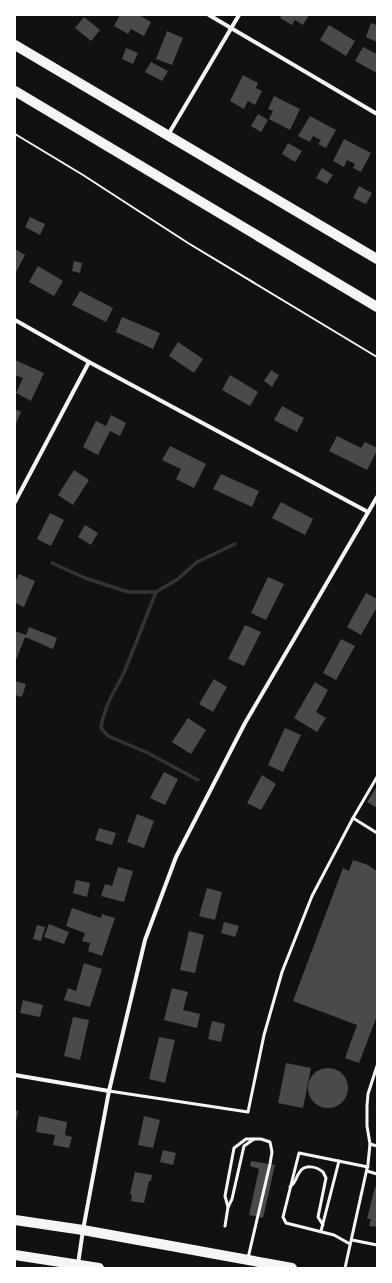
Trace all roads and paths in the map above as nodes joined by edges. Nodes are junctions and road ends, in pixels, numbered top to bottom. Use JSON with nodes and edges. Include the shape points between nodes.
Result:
{"nodes":[{"id":1,"x":209,"y":15,"type":"edge"},
{"id":2,"x":239,"y":15,"type":"edge"},
{"id":3,"x":231,"y":28,"type":"junction"},
{"id":4,"x":15,"y":45,"type":"edge"},
{"id":5,"x":15,"y":91,"type":"edge"},
{"id":6,"x":377,"y":114,"type":"edge"},
{"id":7,"x":15,"y":134,"type":"edge"},
{"id":8,"x":168,"y":135,"type":"junction"},
{"id":9,"x":377,"y":259,"type":"edge"},
{"id":10,"x":377,"y":307,"type":"edge"},
{"id":11,"x":15,"y":320,"type":"edge"},
{"id":12,"x":377,"y":357,"type":"edge"},
{"id":13,"x":89,"y":362,"type":"junction"},
{"id":14,"x":377,"y":497,"type":"edge"},
{"id":15,"x":15,"y":502,"type":"edge"},
{"id":16,"x":368,"y":512,"type":"junction"},
{"id":17,"x":377,"y":777,"type":"edge"},
{"id":18,"x":353,"y":818,"type":"junction"},
{"id":19,"x":377,"y":833,"type":"edge"},
{"id":20,"x":377,"y":1066,"type":"edge"},
{"id":21,"x":15,"y":1075,"type":"edge"},
{"id":22,"x":109,"y":1091,"type":"junction"},
{"id":23,"x":254,"y":1139,"type":"junction"},
{"id":24,"x":370,"y":1144,"type":"junction"},
{"id":25,"x":377,"y":1146,"type":"edge"},
{"id":26,"x":339,"y":1161,"type":"junction"},
{"id":27,"x":368,"y":1167,"type":"junction"},
{"id":28,"x":367,"y":1172,"type":"junction"},
{"id":29,"x":377,"y":1174,"type":"edge"},
{"id":30,"x":290,"y":1187,"type":"junction"},
{"id":31,"x":228,"y":1207,"type":"junction"},
{"id":32,"x":15,"y":1220,"type":"edge"},
{"id":33,"x":323,"y":1225,"type":"junction"},
{"id":34,"x":225,"y":1226,"type":"dead end"},
{"id":35,"x":83,"y":1230,"type":"junction"},
{"id":36,"x":321,"y":1232,"type":"junction"},
{"id":37,"x":352,"y":1240,"type":"junction"},
{"id":38,"x":350,"y":1244,"type":"junction"},
{"id":39,"x":377,"y":1245,"type":"edge"},
{"id":40,"x":15,"y":1255,"type":"edge"},
{"id":41,"x":247,"y":1260,"type":"junction"},
{"id":42,"x":78,"y":1264,"type":"junction"},
{"id":43,"x":99,"y":1268,"type":"edge"},
{"id":44,"x":292,"y":1268,"type":"edge"},
{"id":45,"x":345,"y":1268,"type":"edge"}],
"edges":[{"from":1,"to":3,"type":"street"},
{"from":2,"to":3,"type":"street"},
{"from":3,"to":6,"type":"street"},
{"from":3,"to":8,"type":"street"},
{"from":4,"to":8,"type":"main road"},
{"from":5,"to":10,"type":"main road"},
{"from":7,"to":12,"type":"path","via":[[188,243]]},
{"from":8,"to":9,"type":"main road"},
{"from":11,"to":13,"type":"street"},
{"from":13,"to":15,"type":"street"},
{"from":13,"to":16,"type":"street"},
{"from":14,"to":16,"type":"street"},
{"from":16,"to":22,"type":"street","via":[[245,722],[176,857],[145,940]]},
{"from":17,"to":18,"type":"lane"},
{"from":18,"to":19,"type":"lane"},
{"from":18,"to":22,"type":"lane","via":[[312,896],[282,972],[264,1035],[248,1112]]},
{"from":20,"to":24,"type":"lane","via":[[368,1094],[367,1126]]},
{"from":21,"to":22,"type":"street"},
{"from":22,"to":35,"type":"street"},
{"from":23,"to":31,"type":"lane","via":[[244,1146]]},
{"from":23,"to":31,"type":"lane","via":[[246,1139],[234,1148],[225,1196]]},
{"from":23,"to":41,"type":"lane","via":[[270,1142],[272,1152]]},
{"from":24,"to":25,"type":"lane"},
{"from":24,"to":27,"type":"lane"},
{"from":26,"to":27,"type":"lane"},
{"from":26,"to":30,"type":"lane","via":[[299,1153]]},
{"from":26,"to":33,"type":"lane"},
{"from":27,"to":28,"type":"lane"},
{"from":28,"to":29,"type":"lane"},
{"from":28,"to":37,"type":"lane"},
{"from":30,"to":33,"type":"lane","via":[[304,1168],[313,1167],[322,1172],[326,1178],[318,1217]]},
{"from":30,"to":36,"type":"lane","via":[[283,1217],[286,1223]]},
{"from":31,"to":34,"type":"lane"},
{"from":32,"to":35,"type":"main road"},
{"from":33,"to":36,"type":"lane"},
{"from":35,"to":41,"type":"main road"},
{"from":35,"to":42,"type":"street"},
{"from":36,"to":38,"type":"lane","via":[[334,1235]]},
{"from":37,"to":38,"type":"lane"},
{"from":37,"to":39,"type":"lane"},
{"from":38,"to":45,"type":"lane"},
{"from":40,"to":42,"type":"main road"},
{"from":41,"to":44,"type":"main road"},
{"from":42,"to":43,"type":"main road"}]}
